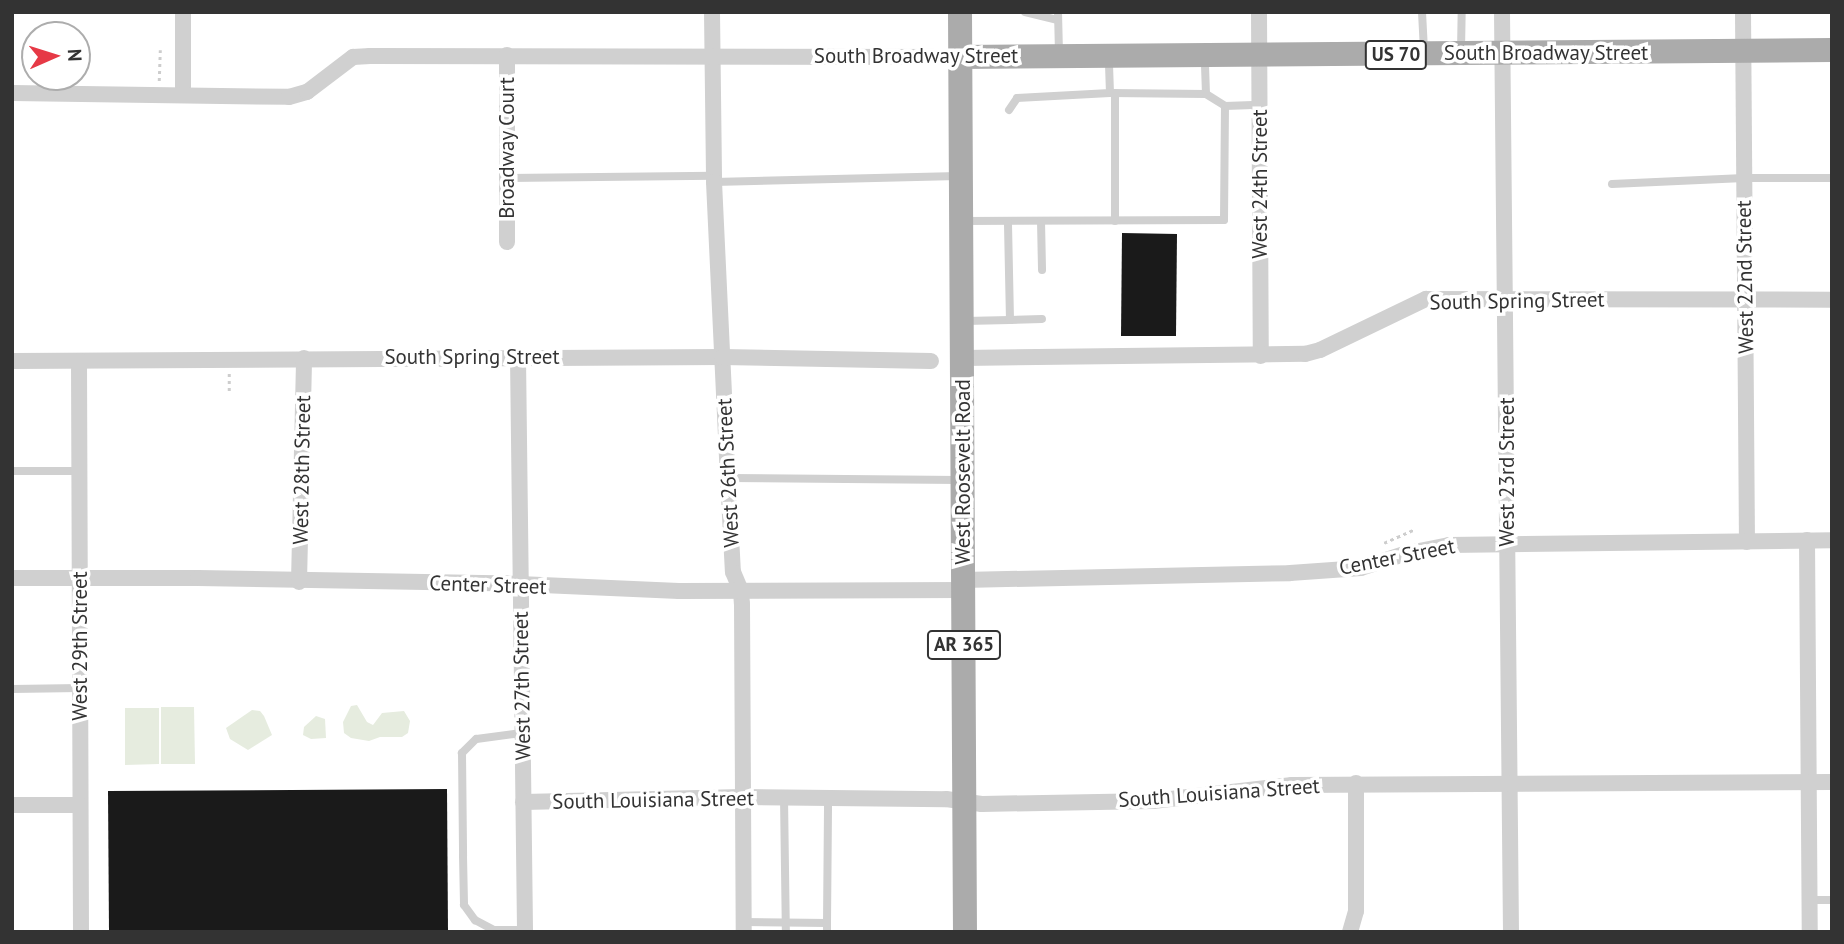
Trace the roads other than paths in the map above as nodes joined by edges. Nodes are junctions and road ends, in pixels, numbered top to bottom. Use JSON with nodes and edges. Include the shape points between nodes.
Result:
{"nodes":[{"id":1,"x":183,"y":12,"type":"edge"},
{"id":2,"x":712,"y":12,"type":"edge"},
{"id":3,"x":960,"y":12,"type":"edge"},
{"id":4,"x":1025,"y":12,"type":"edge"},
{"id":5,"x":1259,"y":12,"type":"edge"},
{"id":6,"x":1422,"y":12,"type":"edge"},
{"id":7,"x":1462,"y":12,"type":"edge"},
{"id":8,"x":1502,"y":12,"type":"edge"},
{"id":9,"x":1742,"y":12,"type":"edge"},
{"id":10,"x":1058,"y":16,"type":"edge"},
{"id":11,"x":1832,"y":50,"type":"edge"},
{"id":12,"x":1742,"y":51,"type":"junction"},
{"id":13,"x":1504,"y":53,"type":"junction"},
{"id":14,"x":1424,"y":54,"type":"junction"},
{"id":15,"x":1461,"y":54,"type":"junction"},
{"id":16,"x":507,"y":55,"type":"junction"},
{"id":17,"x":713,"y":55,"type":"junction"},
{"id":18,"x":1259,"y":56,"type":"junction"},
{"id":19,"x":960,"y":57,"type":"junction"},
{"id":20,"x":1059,"y":57,"type":"junction"},
{"id":21,"x":1110,"y":57,"type":"junction"},
{"id":22,"x":1205,"y":58,"type":"junction"},
{"id":23,"x":12,"y":93,"type":"edge"},
{"id":24,"x":1113,"y":93,"type":"junction"},
{"id":25,"x":1206,"y":94,"type":"junction"},
{"id":26,"x":183,"y":95,"type":"junction"},
{"id":27,"x":1260,"y":105,"type":"junction"},
{"id":28,"x":1225,"y":106,"type":"junction"},
{"id":29,"x":1009,"y":110,"type":"dead end"},
{"id":30,"x":961,"y":176,"type":"junction"},
{"id":31,"x":507,"y":178,"type":"junction"},
{"id":32,"x":1744,"y":178,"type":"junction"},
{"id":33,"x":1832,"y":178,"type":"edge"},
{"id":34,"x":714,"y":179,"type":"junction"},
{"id":35,"x":1612,"y":184,"type":"dead end"},
{"id":36,"x":962,"y":221,"type":"junction"},
{"id":37,"x":1008,"y":221,"type":"junction"},
{"id":38,"x":1041,"y":221,"type":"junction"},
{"id":39,"x":1115,"y":221,"type":"junction"},
{"id":40,"x":507,"y":242,"type":"dead end"},
{"id":41,"x":1042,"y":270,"type":"dead end"},
{"id":42,"x":1504,"y":299,"type":"junction"},
{"id":43,"x":1744,"y":299,"type":"junction"},
{"id":44,"x":1832,"y":300,"type":"edge"},
{"id":45,"x":1042,"y":319,"type":"dead end"},
{"id":46,"x":1010,"y":320,"type":"junction"},
{"id":47,"x":962,"y":321,"type":"junction"},
{"id":48,"x":1261,"y":356,"type":"junction"},
{"id":49,"x":518,"y":357,"type":"junction"},
{"id":50,"x":722,"y":357,"type":"junction"},
{"id":51,"x":304,"y":358,"type":"junction"},
{"id":52,"x":963,"y":358,"type":"junction"},
{"id":53,"x":12,"y":361,"type":"edge"},
{"id":54,"x":79,"y":361,"type":"junction"},
{"id":55,"x":931,"y":361,"type":"dead end"},
{"id":56,"x":12,"y":471,"type":"edge"},
{"id":57,"x":79,"y":471,"type":"junction"},
{"id":58,"x":728,"y":478,"type":"junction"},
{"id":59,"x":962,"y":480,"type":"junction"},
{"id":60,"x":1807,"y":540,"type":"junction"},
{"id":61,"x":1832,"y":540,"type":"edge"},
{"id":62,"x":1747,"y":542,"type":"junction"},
{"id":63,"x":1507,"y":544,"type":"junction"},
{"id":64,"x":12,"y":578,"type":"edge"},
{"id":65,"x":81,"y":578,"type":"junction"},
{"id":66,"x":299,"y":582,"type":"junction"},
{"id":67,"x":963,"y":585,"type":"junction"},
{"id":68,"x":521,"y":586,"type":"junction"},
{"id":69,"x":741,"y":591,"type":"junction"},
{"id":70,"x":80,"y":688,"type":"junction"},
{"id":71,"x":12,"y":689,"type":"edge"},
{"id":72,"x":523,"y":733,"type":"junction"},
{"id":73,"x":1509,"y":782,"type":"junction"},
{"id":74,"x":1810,"y":782,"type":"junction"},
{"id":75,"x":1832,"y":782,"type":"edge"},
{"id":76,"x":1356,"y":783,"type":"junction"},
{"id":77,"x":743,"y":797,"type":"junction"},
{"id":78,"x":784,"y":797,"type":"junction"},
{"id":79,"x":828,"y":798,"type":"junction"},
{"id":80,"x":964,"y":800,"type":"junction"},
{"id":81,"x":523,"y":802,"type":"junction"},
{"id":82,"x":12,"y":805,"type":"edge"},
{"id":83,"x":79,"y":805,"type":"junction"},
{"id":84,"x":1809,"y":900,"type":"junction"},
{"id":85,"x":1832,"y":900,"type":"edge"},
{"id":86,"x":786,"y":921,"type":"junction"},
{"id":87,"x":744,"y":927,"type":"edge"},
{"id":88,"x":827,"y":927,"type":"edge"},
{"id":89,"x":524,"y":931,"type":"edge"},
{"id":90,"x":81,"y":932,"type":"edge"},
{"id":91,"x":786,"y":932,"type":"edge"},
{"id":92,"x":965,"y":932,"type":"edge"},
{"id":93,"x":1350,"y":932,"type":"edge"},
{"id":94,"x":1511,"y":932,"type":"edge"},
{"id":95,"x":1810,"y":932,"type":"edge"}],
"edges":[{"from":1,"to":26,"type":"street"},
{"from":2,"to":17,"type":"street","name":"West 26th Street"},
{"from":3,"to":19,"type":"main road","name":"West Roosevelt Road"},
{"from":4,"to":10,"type":"lane"},
{"from":5,"to":18,"type":"street","name":"West 24th Street"},
{"from":6,"to":14,"type":"lane"},
{"from":7,"to":15,"type":"lane"},
{"from":8,"to":13,"type":"street","name":"West 23rd Street"},
{"from":9,"to":12,"type":"street","name":"West 22nd Street"},
{"from":10,"to":20,"type":"lane"},
{"from":11,"to":12,"type":"main road","name":"South Broadway Street","number":"US 70"},
{"from":12,"to":13,"type":"main road","name":"South Broadway Street","number":"US 70"},
{"from":12,"to":32,"type":"street","name":"West 22nd Street"},
{"from":13,"to":15,"type":"main road","name":"South Broadway Street","number":"US 70"},
{"from":13,"to":42,"type":"street","name":"West 23rd Street"},
{"from":14,"to":15,"type":"main road","name":"South Broadway Street","number":"US 70"},
{"from":14,"to":18,"type":"main road","name":"South Broadway Street","number":"US 70"},
{"from":16,"to":17,"type":"street","name":"South Broadway Street"},
{"from":16,"to":26,"type":"street","name":"South Broadway Street","via":[[353,57],[298,96]]},
{"from":16,"to":31,"type":"street","name":"Broadway Court"},
{"from":17,"to":19,"type":"street","name":"South Broadway Street"},
{"from":17,"to":34,"type":"street","name":"West 26th Street"},
{"from":18,"to":22,"type":"main road","name":"South Broadway Street","number":"US 70"},
{"from":18,"to":27,"type":"street","name":"West 24th Street"},
{"from":19,"to":20,"type":"main road","name":"South Broadway Street","number":"US 70"},
{"from":19,"to":30,"type":"main road","name":"West Roosevelt Road","number":"AR 365"},
{"from":20,"to":21,"type":"main road","name":"South Broadway Street","number":"US 70"},
{"from":21,"to":22,"type":"main road","name":"South Broadway Street","number":"US 70"},
{"from":21,"to":24,"type":"lane"},
{"from":22,"to":25,"type":"lane"},
{"from":23,"to":26,"type":"street","name":"South Broadway Street"},
{"from":24,"to":25,"type":"lane"},
{"from":24,"to":29,"type":"lane","via":[[1017,98]]},
{"from":24,"to":39,"type":"lane"},
{"from":25,"to":28,"type":"lane"},
{"from":27,"to":28,"type":"lane"},
{"from":27,"to":48,"type":"street","name":"West 24th Street"},
{"from":28,"to":39,"type":"lane","via":[[1224,220]]},
{"from":30,"to":34,"type":"lane"},
{"from":30,"to":36,"type":"main road","name":"West Roosevelt Road","number":"AR 365"},
{"from":31,"to":34,"type":"lane"},
{"from":31,"to":40,"type":"street","name":"Broadway Court"},
{"from":32,"to":33,"type":"lane"},
{"from":32,"to":35,"type":"lane"},
{"from":32,"to":43,"type":"street","name":"West 22nd Street"},
{"from":34,"to":50,"type":"street","name":"West 26th Street"},
{"from":36,"to":37,"type":"lane"},
{"from":36,"to":47,"type":"main road","name":"West Roosevelt Road","number":"AR 365"},
{"from":37,"to":38,"type":"lane"},
{"from":37,"to":46,"type":"lane"},
{"from":38,"to":39,"type":"lane"},
{"from":38,"to":41,"type":"lane"},
{"from":42,"to":43,"type":"street","name":"South Spring Street"},
{"from":42,"to":48,"type":"street","name":"South Spring Street","via":[[1426,299],[1320,350]]},
{"from":42,"to":63,"type":"street","name":"West 23rd Street"},
{"from":43,"to":44,"type":"street","name":"South Spring Street"},
{"from":43,"to":62,"type":"street","name":"West 22nd Street"},
{"from":45,"to":46,"type":"lane"},
{"from":46,"to":47,"type":"lane"},
{"from":47,"to":52,"type":"main road","name":"West Roosevelt Road","number":"AR 365"},
{"from":48,"to":52,"type":"street","name":"South Spring Street"},
{"from":49,"to":50,"type":"street","name":"South Spring Street"},
{"from":49,"to":51,"type":"street","name":"South Spring Street"},
{"from":49,"to":68,"type":"street","name":"West 27th Street"},
{"from":50,"to":55,"type":"street","name":"South Spring Street"},
{"from":50,"to":58,"type":"street","name":"West 26th Street"},
{"from":51,"to":54,"type":"street","name":"South Spring Street"},
{"from":51,"to":66,"type":"street","name":"West 28th Street"},
{"from":52,"to":59,"type":"main road","name":"West Roosevelt Road","number":"AR 365"},
{"from":53,"to":54,"type":"street","name":"South Spring Street"},
{"from":54,"to":57,"type":"street","name":"West 29th Street"},
{"from":56,"to":57,"type":"lane"},
{"from":57,"to":65,"type":"street","name":"West 29th Street"},
{"from":58,"to":59,"type":"lane"},
{"from":58,"to":69,"type":"street","name":"West 26th Street","via":[[733,572]]},
{"from":59,"to":67,"type":"main road","name":"West Roosevelt Road","number":"AR 365"},
{"from":60,"to":61,"type":"street","name":"Center Street"},
{"from":60,"to":62,"type":"street","name":"Center Street"},
{"from":60,"to":74,"type":"street"},
{"from":62,"to":63,"type":"street","name":"Center Street"},
{"from":63,"to":67,"type":"street","name":"Center Street","via":[[1426,548],[1364,568]]},
{"from":63,"to":73,"type":"street","name":"West 23rd Street"},
{"from":64,"to":65,"type":"street","name":"Center Street"},
{"from":65,"to":66,"type":"street","name":"Center Street"},
{"from":65,"to":70,"type":"street","name":"West 29th Street"},
{"from":66,"to":68,"type":"street","name":"Center Street"},
{"from":67,"to":69,"type":"street","name":"Center Street"},
{"from":67,"to":80,"type":"main road","name":"West Roosevelt Road","number":"AR 365"},
{"from":68,"to":69,"type":"street","name":"Center Street"},
{"from":68,"to":72,"type":"street","name":"West 27th Street"},
{"from":69,"to":77,"type":"street","name":"West 26th Street"},
{"from":70,"to":71,"type":"lane"},
{"from":70,"to":83,"type":"street","name":"West 29th Street"},
{"from":72,"to":81,"type":"street","name":"West 27th Street"},
{"from":72,"to":89,"type":"lane","via":[[476,739],[462,752],[462,766],[464,905],[475,920],[494,930]]},
{"from":73,"to":74,"type":"street","name":"South Louisiana Street"},
{"from":73,"to":76,"type":"street","name":"South Louisiana Street"},
{"from":73,"to":94,"type":"street","name":"West 23rd Street"},
{"from":74,"to":75,"type":"street","name":"South Louisiana Street"},
{"from":74,"to":84,"type":"street"},
{"from":76,"to":80,"type":"street","name":"South Louisiana Street","via":[[1292,785],[1153,801],[982,804]]},
{"from":76,"to":93,"type":"street","via":[[1356,911]]},
{"from":77,"to":78,"type":"street","name":"South Louisiana Street"},
{"from":77,"to":81,"type":"street","name":"South Louisiana Street"},
{"from":77,"to":87,"type":"street","name":"West 26th Street"},
{"from":78,"to":79,"type":"street","name":"South Louisiana Street"},
{"from":78,"to":86,"type":"lane"},
{"from":79,"to":80,"type":"street","name":"South Louisiana Street"},
{"from":79,"to":88,"type":"lane"},
{"from":80,"to":92,"type":"main road","name":"West Roosevelt Road","number":"AR 365"},
{"from":81,"to":89,"type":"street","name":"West 27th Street"},
{"from":82,"to":83,"type":"street"},
{"from":83,"to":90,"type":"street","name":"West 29th Street"},
{"from":84,"to":85,"type":"lane"},
{"from":84,"to":95,"type":"street"},
{"from":86,"to":87,"type":"lane"},
{"from":86,"to":88,"type":"lane"},
{"from":86,"to":91,"type":"lane"}]}
